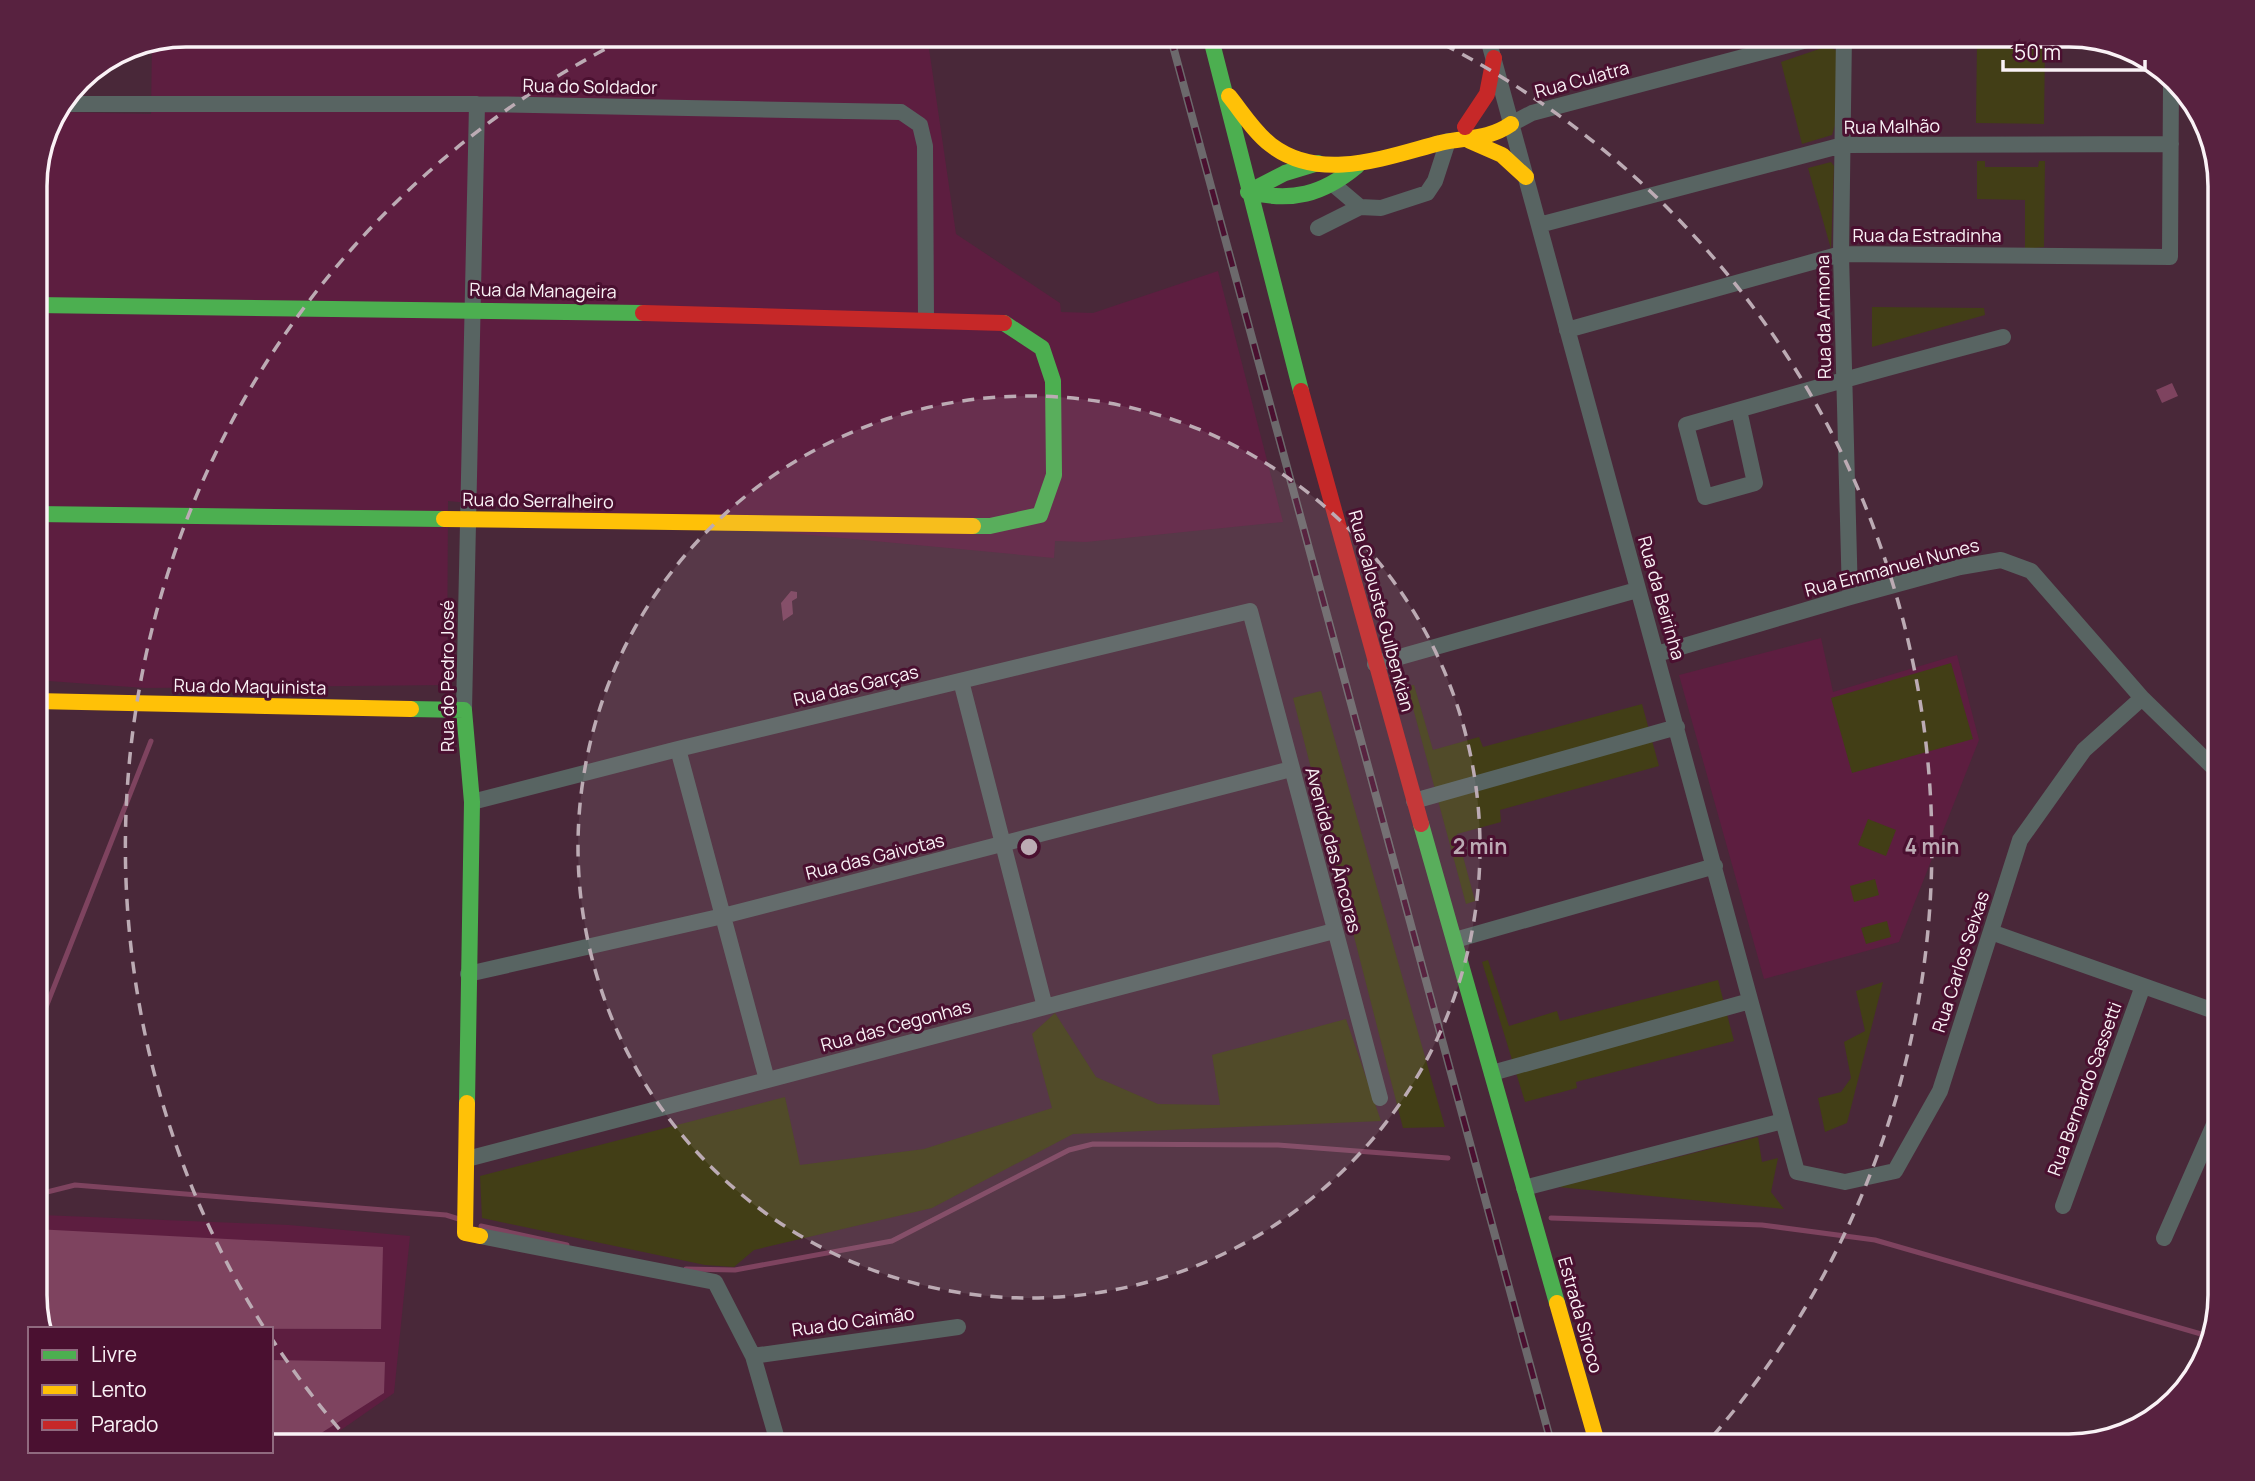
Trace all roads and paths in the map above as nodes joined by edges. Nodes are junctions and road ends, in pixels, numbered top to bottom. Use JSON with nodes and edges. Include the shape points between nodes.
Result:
{"nodes":[{"id":1,"x":1214,"y":47,"type":"edge"},
{"id":2,"x":1491,"y":47,"type":"edge"},
{"id":3,"x":1780,"y":47,"type":"edge"},
{"id":4,"x":1844,"y":47,"type":"edge"},
{"id":5,"x":1494,"y":58,"type":"junction"},
{"id":6,"x":2171,"y":92,"type":"edge"},
{"id":7,"x":1227,"y":95,"type":"junction"},
{"id":8,"x":74,"y":104,"type":"edge"},
{"id":9,"x":477,"y":104,"type":"junction"},
{"id":10,"x":1511,"y":124,"type":"junction"},
{"id":11,"x":1467,"y":134,"type":"junction"},
{"id":12,"x":1448,"y":141,"type":"junction"},
{"id":13,"x":2171,"y":144,"type":"junction"},
{"id":14,"x":1843,"y":145,"type":"junction"},
{"id":15,"x":1320,"y":163,"type":"junction"},
{"id":16,"x":1357,"y":166,"type":"junction"},
{"id":17,"x":1526,"y":177,"type":"junction"},
{"id":18,"x":1334,"y":185,"type":"junction"},
{"id":19,"x":1248,"y":192,"type":"junction"},
{"id":20,"x":1299,"y":198,"type":"junction"},
{"id":21,"x":1360,"y":206,"type":"junction"},
{"id":22,"x":1539,"y":225,"type":"junction"},
{"id":23,"x":1318,"y":228,"type":"dead end"},
{"id":24,"x":1262,"y":242,"type":"junction"},
{"id":25,"x":1841,"y":254,"type":"junction"},
{"id":26,"x":48,"y":305,"type":"edge"},
{"id":27,"x":472,"y":309,"type":"junction"},
{"id":28,"x":926,"y":318,"type":"junction"},
{"id":29,"x":1567,"y":330,"type":"junction"},
{"id":30,"x":2003,"y":337,"type":"dead end"},
{"id":31,"x":1845,"y":379,"type":"junction"},
{"id":32,"x":1739,"y":410,"type":"junction"},
{"id":33,"x":48,"y":514,"type":"edge"},
{"id":34,"x":1040,"y":515,"type":"joint"},
{"id":35,"x":469,"y":520,"type":"junction"},
{"id":36,"x":1637,"y":590,"type":"junction"},
{"id":37,"x":1850,"y":597,"type":"junction"},
{"id":38,"x":1250,"y":611,"type":"joint"},
{"id":39,"x":1657,"y":654,"type":"junction"},
{"id":40,"x":1375,"y":664,"type":"junction"},
{"id":41,"x":961,"y":681,"type":"junction"},
{"id":42,"x":2142,"y":698,"type":"junction"},
{"id":43,"x":48,"y":701,"type":"edge"},
{"id":44,"x":464,"y":710,"type":"junction"},
{"id":45,"x":1677,"y":727,"type":"junction"},
{"id":46,"x":678,"y":749,"type":"junction"},
{"id":47,"x":2208,"y":762,"type":"edge"},
{"id":48,"x":1291,"y":769,"type":"junction"},
{"id":49,"x":1415,"y":801,"type":"junction"},
{"id":50,"x":472,"y":802,"type":"junction"},
{"id":51,"x":1004,"y":843,"type":"junction"},
{"id":52,"x":1715,"y":866,"type":"junction"},
{"id":53,"x":723,"y":916,"type":"junction"},
{"id":54,"x":1334,"y":931,"type":"junction"},
{"id":55,"x":1991,"y":932,"type":"junction"},
{"id":56,"x":1455,"y":940,"type":"junction"},
{"id":57,"x":468,"y":974,"type":"junction"},
{"id":58,"x":2143,"y":986,"type":"junction"},
{"id":59,"x":1750,"y":1001,"type":"junction"},
{"id":60,"x":1045,"y":1007,"type":"junction"},
{"id":61,"x":2208,"y":1009,"type":"edge"},
{"id":62,"x":1492,"y":1073,"type":"junction"},
{"id":63,"x":767,"y":1080,"type":"junction"},
{"id":64,"x":1380,"y":1098,"type":"dead end"},
{"id":65,"x":1783,"y":1121,"type":"junction"},
{"id":66,"x":2208,"y":1138,"type":"edge"},
{"id":67,"x":467,"y":1159,"type":"junction"},
{"id":68,"x":1797,"y":1172,"type":"joint"},
{"id":69,"x":1525,"y":1192,"type":"junction"},
{"id":70,"x":2063,"y":1206,"type":"dead end"},
{"id":71,"x":2164,"y":1238,"type":"dead end"},
{"id":72,"x":958,"y":1327,"type":"dead end"},
{"id":73,"x":753,"y":1356,"type":"junction"},
{"id":74,"x":776,"y":1434,"type":"edge"},
{"id":75,"x":1595,"y":1434,"type":"edge"}],
"edges":[{"from":1,"to":7,"type":"street","name":"Rua Calouste Gulbenkian"},
{"from":2,"to":5,"type":"street","name":"Rua da Beirinha"},
{"from":3,"to":10,"type":"street","name":"Rua Culatra","via":[[1532,113]]},
{"from":4,"to":14,"type":"street","name":"Rua da Armona"},
{"from":5,"to":10,"type":"street","name":"Rua da Beirinha"},
{"from":5,"to":11,"type":"street","via":[[1488,94]]},
{"from":6,"to":13,"type":"street"},
{"from":7,"to":15,"type":"street","via":[[1271,145]]},
{"from":7,"to":19,"type":"street","name":"Rua Calouste Gulbenkian"},
{"from":8,"to":9,"type":"street","name":"Rua do Soldador"},
{"from":9,"to":27,"type":"street","name":"Rua do Pedro José"},
{"from":9,"to":28,"type":"street","name":"Rua do Soldador","via":[[901,112],[920,125],[925,146]]},
{"from":10,"to":11,"type":"street","via":[[1495,136]]},
{"from":10,"to":17,"type":"street","name":"Rua da Beirinha"},
{"from":11,"to":12,"type":"street"},
{"from":11,"to":17,"type":"street","via":[[1502,155]]},
{"from":12,"to":16,"type":"street"},
{"from":12,"to":21,"type":"street","via":[[1427,193],[1381,208]]},
{"from":13,"to":14,"type":"street","name":"Rua Malhão"},
{"from":13,"to":25,"type":"street","name":"Rua da Estradinha","via":[[2171,257]]},
{"from":14,"to":22,"type":"street","name":"Rua Malhão"},
{"from":14,"to":25,"type":"street","name":"Rua da Armona"},
{"from":15,"to":16,"type":"street"},
{"from":15,"to":19,"type":"street","via":[[1285,173]]},
{"from":16,"to":18,"type":"street"},
{"from":17,"to":22,"type":"street","name":"Rua da Beirinha"},
{"from":18,"to":20,"type":"street"},
{"from":18,"to":21,"type":"street"},
{"from":19,"to":20,"type":"street"},
{"from":19,"to":24,"type":"street","name":"Rua Calouste Gulbenkian"},
{"from":20,"to":24,"type":"street","via":[[1271,216]]},
{"from":21,"to":23,"type":"street"},
{"from":22,"to":29,"type":"street","name":"Rua da Beirinha"},
{"from":24,"to":40,"type":"street","name":"Rua Calouste Gulbenkian"},
{"from":25,"to":29,"type":"street","name":"Rua da Estradinha"},
{"from":25,"to":31,"type":"street","name":"Rua da Armona"},
{"from":26,"to":27,"type":"street","name":"Rua da Manageira"},
{"from":27,"to":28,"type":"street","name":"Rua da Manageira"},
{"from":27,"to":35,"type":"street","name":"Rua do Pedro José"},
{"from":28,"to":34,"type":"street","name":"Rua da Manageira","via":[[1008,323],[1042,348],[1054,381],[1056,425],[1054,475]]},
{"from":29,"to":36,"type":"street","name":"Rua da Beirinha"},
{"from":30,"to":31,"type":"street"},
{"from":31,"to":32,"type":"street"},
{"from":31,"to":37,"type":"street","name":"Rua da Armona"},
{"from":32,"to":32,"type":"street","via":[[1686,425],[1705,497],[1755,483]]},
{"from":33,"to":35,"type":"street","name":"Rua do Serralheiro"},
{"from":34,"to":35,"type":"street","name":"Rua do Serralheiro","via":[[990,526]]},
{"from":35,"to":44,"type":"street","name":"Rua do Pedro José"},
{"from":36,"to":39,"type":"street","name":"Rua da Beirinha"},
{"from":36,"to":40,"type":"street"},
{"from":37,"to":39,"type":"street","name":"Rua Emmanuel Nunes"},
{"from":37,"to":42,"type":"street","name":"Rua Emmanuel Nunes","via":[[2000,560],[2031,571]]},
{"from":38,"to":41,"type":"street","name":"Rua das Garças"},
{"from":38,"to":48,"type":"street","name":"Avenida das Âncoras"},
{"from":39,"to":45,"type":"street","name":"Rua da Beirinha"},
{"from":40,"to":49,"type":"street","name":"Rua Calouste Gulbenkian"},
{"from":41,"to":46,"type":"street","name":"Rua das Garças"},
{"from":41,"to":51,"type":"street"},
{"from":42,"to":47,"type":"street","name":"Rua Emmanuel Nunes"},
{"from":42,"to":55,"type":"street","name":"Rua Carlos Seixas","via":[[2084,750],[2020,840]]},
{"from":43,"to":44,"type":"street","name":"Rua do Maquinista"},
{"from":44,"to":50,"type":"street","name":"Rua do Pedro José"},
{"from":45,"to":49,"type":"street"},
{"from":45,"to":52,"type":"street","name":"Rua da Beirinha"},
{"from":46,"to":50,"type":"street","name":"Rua das Garças"},
{"from":46,"to":53,"type":"street"},
{"from":48,"to":51,"type":"street","name":"Rua das Gaivotas"},
{"from":48,"to":54,"type":"street","name":"Avenida das Âncoras"},
{"from":49,"to":56,"type":"street","name":"Rua Calouste Gulbenkian"},
{"from":50,"to":57,"type":"street","name":"Rua do Pedro José"},
{"from":51,"to":53,"type":"street","name":"Rua das Gaivotas"},
{"from":51,"to":60,"type":"street"},
{"from":52,"to":56,"type":"street"},
{"from":52,"to":59,"type":"street","name":"Rua da Beirinha"},
{"from":53,"to":57,"type":"street","name":"Rua das Gaivotas"},
{"from":53,"to":63,"type":"street"},
{"from":54,"to":60,"type":"street","name":"Rua das Cegonhas"},
{"from":54,"to":64,"type":"street","name":"Avenida das Âncoras"},
{"from":55,"to":58,"type":"street"},
{"from":55,"to":68,"type":"street","name":"Rua Carlos Seixas","via":[[1940,1091],[1895,1171],[1845,1182]]},
{"from":56,"to":62,"type":"street","name":"Rua Calouste Gulbenkian"},
{"from":57,"to":67,"type":"street","name":"Rua do Pedro José"},
{"from":58,"to":61,"type":"street"},
{"from":58,"to":70,"type":"street","name":"Rua Bernardo Sassetti"},
{"from":59,"to":62,"type":"street"},
{"from":59,"to":65,"type":"street","name":"Rua da Beirinha"},
{"from":60,"to":63,"type":"street","name":"Rua das Cegonhas"},
{"from":62,"to":69,"type":"street","name":"Rua Calouste Gulbenkian"},
{"from":63,"to":67,"type":"street","name":"Rua das Cegonhas"},
{"from":65,"to":68,"type":"street","name":"Rua da Beirinha"},
{"from":65,"to":69,"type":"street"},
{"from":66,"to":71,"type":"street"},
{"from":67,"to":73,"type":"street","name":"Rua do Pedro José","via":[[465,1233],[715,1282]]},
{"from":69,"to":75,"type":"street","name":"Estrada Siroco"},
{"from":72,"to":73,"type":"street","name":"Rua do Caimão"},
{"from":73,"to":74,"type":"street"}]}
